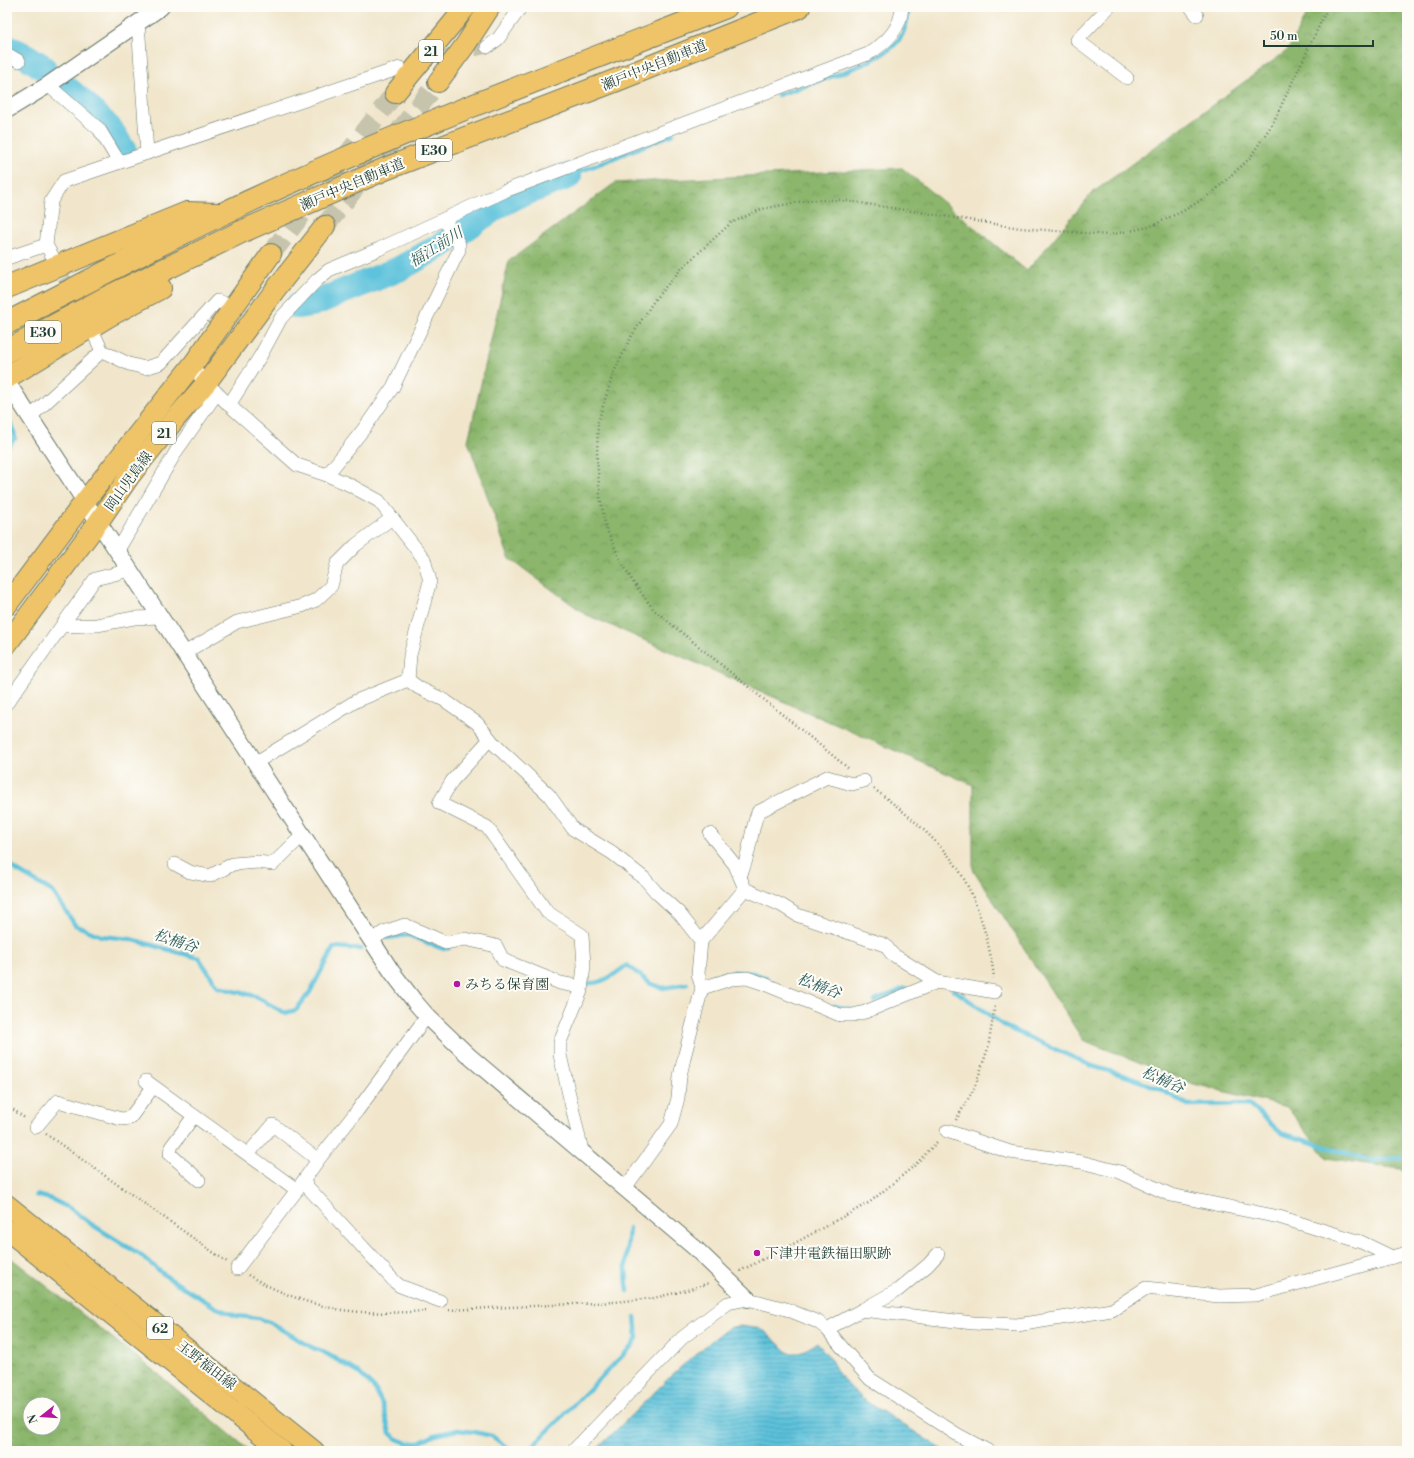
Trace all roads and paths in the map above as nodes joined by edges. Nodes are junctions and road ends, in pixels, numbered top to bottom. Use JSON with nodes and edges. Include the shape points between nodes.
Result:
{"nodes":[{"id":1,"x":161,"y":7,"type":"edge"},
{"id":2,"x":466,"y":7,"type":"edge"},
{"id":3,"x":490,"y":7,"type":"edge"},
{"id":4,"x":521,"y":7,"type":"edge"},
{"id":5,"x":726,"y":7,"type":"edge"},
{"id":6,"x":798,"y":7,"type":"edge"},
{"id":7,"x":902,"y":7,"type":"edge"},
{"id":8,"x":1109,"y":7,"type":"edge"},
{"id":9,"x":1328,"y":7,"type":"edge"},
{"id":10,"x":138,"y":23,"type":"junction"},
{"id":11,"x":487,"y":47,"type":"tunnel mouth"},
{"id":12,"x":7,"y":54,"type":"edge"},
{"id":13,"x":19,"y":61,"type":"dead end"},
{"id":14,"x":400,"y":68,"type":"dead end"},
{"id":15,"x":1127,"y":78,"type":"dead end"},
{"id":16,"x":438,"y":82,"type":"tunnel mouth"},
{"id":17,"x":48,"y":85,"type":"junction"},
{"id":18,"x":395,"y":93,"type":"tunnel mouth"},
{"id":19,"x":7,"y":110,"type":"edge"},
{"id":20,"x":147,"y":153,"type":"junction"},
{"id":21,"x":119,"y":162,"type":"junction"},
{"id":22,"x":222,"y":214,"type":"junction"},
{"id":23,"x":444,"y":219,"type":"junction"},
{"id":24,"x":325,"y":226,"type":"tunnel mouth"},
{"id":25,"x":46,"y":245,"type":"junction"},
{"id":26,"x":271,"y":254,"type":"tunnel mouth"},
{"id":27,"x":7,"y":258,"type":"edge"},
{"id":28,"x":52,"y":264,"type":"junction"},
{"id":29,"x":7,"y":287,"type":"edge"},
{"id":30,"x":234,"y":306,"type":"junction"},
{"id":31,"x":7,"y":323,"type":"edge"},
{"id":32,"x":86,"y":325,"type":"junction"},
{"id":33,"x":7,"y":351,"type":"edge"},
{"id":34,"x":102,"y":352,"type":"junction"},
{"id":35,"x":191,"y":367,"type":"junction"},
{"id":36,"x":7,"y":377,"type":"edge"},
{"id":37,"x":7,"y":382,"type":"edge"},
{"id":38,"x":212,"y":388,"type":"junction"},
{"id":39,"x":229,"y":405,"type":"junction"},
{"id":40,"x":30,"y":417,"type":"junction"},
{"id":41,"x":328,"y":475,"type":"junction"},
{"id":42,"x":85,"y":501,"type":"junction"},
{"id":43,"x":392,"y":518,"type":"junction"},
{"id":44,"x":99,"y":521,"type":"junction"},
{"id":45,"x":118,"y":550,"type":"junction"},
{"id":46,"x":130,"y":570,"type":"junction"},
{"id":47,"x":7,"y":605,"type":"edge"},
{"id":48,"x":161,"y":617,"type":"junction"},
{"id":49,"x":62,"y":626,"type":"junction"},
{"id":50,"x":7,"y":644,"type":"edge"},
{"id":51,"x":184,"y":653,"type":"junction"},
{"id":52,"x":408,"y":680,"type":"junction"},
{"id":53,"x":7,"y":703,"type":"edge"},
{"id":54,"x":490,"y":739,"type":"junction"},
{"id":55,"x":255,"y":763,"type":"junction"},
{"id":56,"x":864,"y":781,"type":"junction"},
{"id":57,"x":710,"y":834,"type":"dead end"},
{"id":58,"x":303,"y":836,"type":"junction"},
{"id":59,"x":174,"y":864,"type":"dead end"},
{"id":60,"x":740,"y":876,"type":"junction"},
{"id":61,"x":745,"y":889,"type":"junction"},
{"id":62,"x":372,"y":940,"type":"junction"},
{"id":63,"x":700,"y":942,"type":"junction"},
{"id":64,"x":938,"y":982,"type":"junction"},
{"id":65,"x":581,"y":987,"type":"junction"},
{"id":66,"x":702,"y":988,"type":"junction"},
{"id":67,"x":996,"y":992,"type":"junction"},
{"id":68,"x":427,"y":1016,"type":"junction"},
{"id":69,"x":7,"y":1105,"type":"edge"},
{"id":70,"x":194,"y":1116,"type":"junction"},
{"id":71,"x":36,"y":1127,"type":"junction"},
{"id":72,"x":947,"y":1131,"type":"junction"},
{"id":73,"x":582,"y":1152,"type":"junction"},
{"id":74,"x":248,"y":1154,"type":"junction"},
{"id":75,"x":318,"y":1160,"type":"junction"},
{"id":76,"x":199,"y":1180,"type":"dead end"},
{"id":77,"x":300,"y":1186,"type":"junction"},
{"id":78,"x":625,"y":1188,"type":"junction"},
{"id":79,"x":7,"y":1205,"type":"edge"},
{"id":80,"x":7,"y":1230,"type":"edge"},
{"id":81,"x":1407,"y":1253,"type":"edge"},
{"id":82,"x":938,"y":1254,"type":"dead end"},
{"id":83,"x":1392,"y":1257,"type":"junction"},
{"id":84,"x":237,"y":1269,"type":"junction"},
{"id":85,"x":726,"y":1277,"type":"junction"},
{"id":86,"x":748,"y":1299,"type":"junction"},
{"id":87,"x":441,"y":1306,"type":"joint"},
{"id":88,"x":862,"y":1310,"type":"junction"},
{"id":89,"x":427,"y":1311,"type":"dead end"},
{"id":90,"x":828,"y":1329,"type":"junction"},
{"id":91,"x":282,"y":1451,"type":"edge"},
{"id":92,"x":314,"y":1451,"type":"edge"},
{"id":93,"x":574,"y":1451,"type":"edge"},
{"id":94,"x":988,"y":1451,"type":"edge"}],
"edges":[{"from":1,"to":10,"type":"street"},
{"from":2,"to":18,"type":"main road","number":"21"},
{"from":3,"to":16,"type":"main road","number":"21"},
{"from":4,"to":11,"type":"street","via":[[498,39]]},
{"from":5,"to":22,"type":"highway","name":"瀬戸中央自動車道","number":"E30","via":[[422,126]]},
{"from":6,"to":32,"type":"highway","name":"瀬戸中央自動車道","number":"E30","via":[[385,169]]},
{"from":7,"to":23,"type":"street","via":[[894,33],[868,54],[505,191]]},
{"from":8,"to":15,"type":"street","via":[[1077,40]]},
{"from":9,"to":56,"type":"path","via":[[1273,123],[1248,159],[1212,193],[1185,210],[1149,226],[1109,235],[1020,228],[841,200],[809,200],[762,209],[731,223],[683,267],[655,300],[631,337],[613,374],[598,422],[600,496],[606,528],[620,559],[654,610]]},
{"from":10,"to":17,"type":"street"},
{"from":10,"to":20,"type":"street"},
{"from":12,"to":13,"type":"street"},
{"from":14,"to":20,"type":"street"},
{"from":17,"to":19,"type":"street"},
{"from":17,"to":21,"type":"street","via":[[99,129]]},
{"from":20,"to":21,"type":"street"},
{"from":21,"to":25,"type":"street","via":[[64,181],[51,201]]},
{"from":22,"to":28,"type":"highway","via":[[187,213]]},
{"from":22,"to":31,"type":"highway","name":"瀬戸中央自動車道","number":"E30"},
{"from":23,"to":39,"type":"street","via":[[329,270],[317,280],[281,318]]},
{"from":23,"to":41,"type":"street","via":[[459,244],[459,250],[393,387]]},
{"from":24,"to":38,"type":"main road","name":"岡山児島線","number":"21","via":[[275,290]]},
{"from":25,"to":27,"type":"street"},
{"from":25,"to":28,"type":"street"},
{"from":26,"to":30,"type":"main road","name":"岡山児島線","number":"21"},
{"from":28,"to":29,"type":"highway"},
{"from":30,"to":34,"type":"street","via":[[217,301],[161,363],[145,368]]},
{"from":30,"to":35,"type":"main road","name":"岡山児島線","number":"21"},
{"from":32,"to":33,"type":"highway","number":"E30"},
{"from":32,"to":34,"type":"street"},
{"from":32,"to":36,"type":"highway"},
{"from":34,"to":40,"type":"street"},
{"from":35,"to":38,"type":"street"},
{"from":35,"to":42,"type":"main road","name":"岡山児島線","number":"21"},
{"from":37,"to":40,"type":"street"},
{"from":38,"to":39,"type":"street"},
{"from":38,"to":44,"type":"main road","name":"岡山児島線","number":"21","via":[[176,418],[129,477]]},
{"from":38,"to":45,"type":"street"},
{"from":39,"to":41,"type":"street","via":[[297,465]]},
{"from":40,"to":42,"type":"street"},
{"from":41,"to":43,"type":"street","via":[[379,501]]},
{"from":42,"to":44,"type":"street"},
{"from":42,"to":47,"type":"main road","name":"岡山児島線","number":"21"},
{"from":43,"to":51,"type":"street","via":[[356,545],[337,564],[331,586],[316,600],[302,606],[237,622]]},
{"from":43,"to":52,"type":"street","via":[[424,559],[430,581],[410,655]]},
{"from":44,"to":45,"type":"street"},
{"from":44,"to":50,"type":"main road","name":"岡山児島線","number":"21"},
{"from":45,"to":46,"type":"street"},
{"from":46,"to":48,"type":"street"},
{"from":46,"to":49,"type":"street","via":[[95,579]]},
{"from":48,"to":49,"type":"street","via":[[134,618],[97,625]]},
{"from":48,"to":51,"type":"street"},
{"from":49,"to":53,"type":"street"},
{"from":51,"to":55,"type":"street"},
{"from":52,"to":54,"type":"street","via":[[444,700],[477,724]]},
{"from":52,"to":55,"type":"street","via":[[356,701]]},
{"from":54,"to":63,"type":"street","via":[[549,794],[573,829],[612,853],[644,878],[679,913]]},
{"from":54,"to":65,"type":"street","via":[[452,781],[438,803],[487,827],[547,912],[582,935],[584,966]]},
{"from":55,"to":58,"type":"street"},
{"from":56,"to":60,"type":"street","via":[[852,784],[827,777],[758,812],[748,855]]},
{"from":56,"to":67,"type":"path","via":[[920,826],[948,855],[959,871],[975,903],[987,937]]},
{"from":57,"to":60,"type":"street","via":[[735,865]]},
{"from":58,"to":59,"type":"street","via":[[273,864],[233,864],[210,876],[190,872]]},
{"from":58,"to":62,"type":"street"},
{"from":60,"to":61,"type":"street"},
{"from":61,"to":63,"type":"street"},
{"from":61,"to":64,"type":"street","via":[[797,915],[885,945],[892,954]]},
{"from":62,"to":65,"type":"street","via":[[384,932],[405,925],[446,943],[465,939],[496,946],[503,960],[560,983]]},
{"from":62,"to":68,"type":"street","via":[[401,984]]},
{"from":63,"to":66,"type":"street","via":[[698,974]]},
{"from":64,"to":66,"type":"street","via":[[853,1015],[840,1015],[747,978],[731,979]]},
{"from":64,"to":67,"type":"street"},
{"from":65,"to":73,"type":"street","via":[[560,1048]]},
{"from":66,"to":78,"type":"street","via":[[671,1124]]},
{"from":67,"to":72,"type":"path","via":[[988,1048],[975,1087]]},
{"from":68,"to":73,"type":"street","via":[[469,1056]]},
{"from":68,"to":75,"type":"street"},
{"from":69,"to":71,"type":"path"},
{"from":70,"to":71,"type":"street","via":[[150,1084],[130,1118],[121,1119],[58,1101]]},
{"from":70,"to":74,"type":"street"},
{"from":70,"to":76,"type":"street","via":[[170,1147],[170,1154]]},
{"from":71,"to":84,"type":"path"},
{"from":72,"to":83,"type":"street","via":[[1010,1152],[1081,1162],[1120,1172],[1171,1195],[1279,1217],[1361,1242]]},
{"from":72,"to":85,"type":"path","via":[[914,1166],[870,1202],[795,1244]]},
{"from":73,"to":78,"type":"street"},
{"from":74,"to":75,"type":"street","via":[[273,1125]]},
{"from":74,"to":77,"type":"street"},
{"from":75,"to":77,"type":"street"},
{"from":77,"to":84,"type":"street"},
{"from":77,"to":87,"type":"street","via":[[395,1282]]},
{"from":78,"to":85,"type":"street"},
{"from":79,"to":92,"type":"main road","name":"玉野福田線","number":"62"},
{"from":80,"to":91,"type":"main road","name":"玉野福田線","number":"62"},
{"from":81,"to":83,"type":"street"},
{"from":82,"to":88,"type":"street","via":[[898,1290]]},
{"from":83,"to":88,"type":"street","via":[[1256,1295],[1219,1296],[1146,1288],[1112,1310],[1017,1325],[972,1323]]},
{"from":84,"to":89,"type":"path","via":[[286,1294],[337,1309],[373,1312]]},
{"from":85,"to":86,"type":"street"},
{"from":85,"to":87,"type":"path","via":[[654,1298],[615,1302]]},
{"from":86,"to":90,"type":"street","via":[[786,1309],[818,1322]]},
{"from":86,"to":93,"type":"street","via":[[728,1303],[682,1338]]},
{"from":88,"to":90,"type":"street"},
{"from":90,"to":94,"type":"street","via":[[870,1379]]}]}
